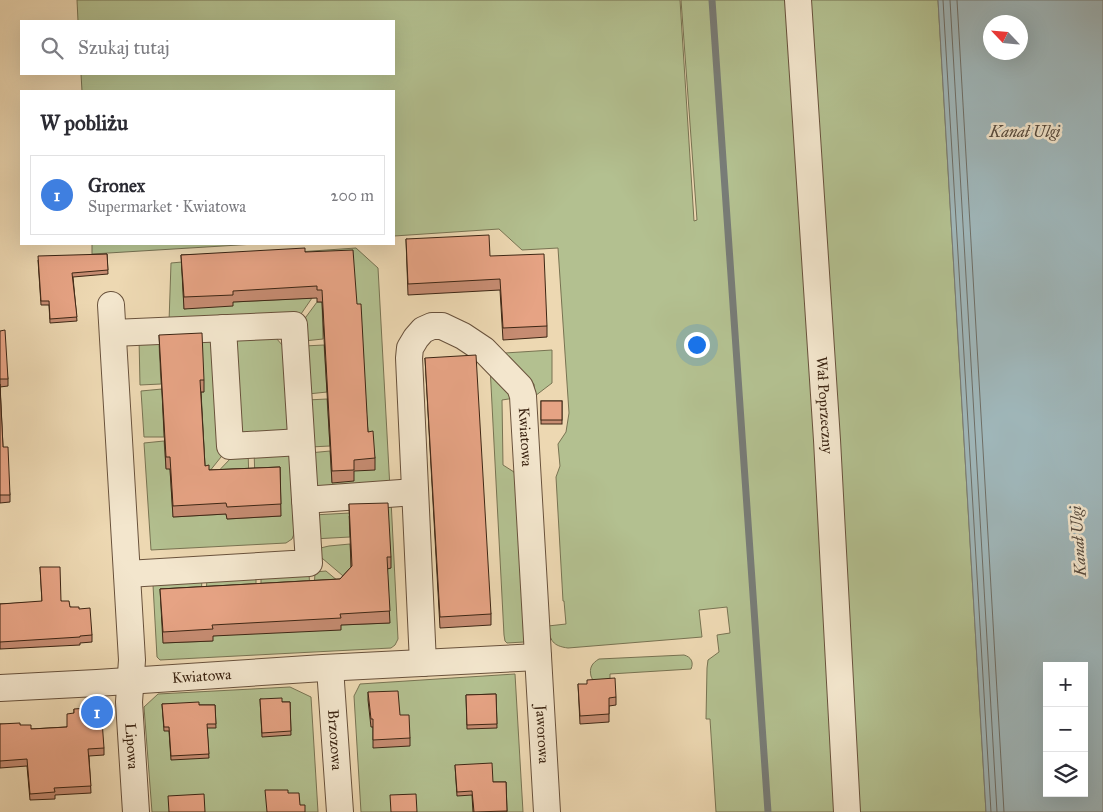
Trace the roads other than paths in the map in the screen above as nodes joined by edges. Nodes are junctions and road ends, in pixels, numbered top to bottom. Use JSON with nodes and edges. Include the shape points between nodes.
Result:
{"nodes":[{"id":1,"x":798,"y":0,"type":"edge"},
{"id":2,"x":111,"y":305,"type":"dead end"},
{"id":3,"x":223,"y":328,"type":"junction"},
{"id":4,"x":113,"y":333,"type":"junction"},
{"id":5,"x":302,"y":442,"type":"junction"},
{"id":6,"x":415,"y":492,"type":"junction"},
{"id":7,"x":305,"y":500,"type":"junction"},
{"id":8,"x":127,"y":574,"type":"junction"},
{"id":9,"x":538,"y":658,"type":"junction"},
{"id":10,"x":423,"y":663,"type":"junction"},
{"id":11,"x":330,"y":668,"type":"junction"},
{"id":12,"x":130,"y":681,"type":"junction"},
{"id":13,"x":0,"y":688,"type":"edge"},
{"id":14,"x":136,"y":812,"type":"edge"},
{"id":15,"x":340,"y":812,"type":"edge"},
{"id":16,"x":547,"y":812,"type":"edge"},
{"id":17,"x":847,"y":812,"type":"edge"}],
"edges":[{"from":1,"to":17,"type":"street","name":"Wał Poprzeczny"},
{"from":2,"to":4,"type":"street"},
{"from":3,"to":4,"type":"street"},
{"from":3,"to":5,"type":"street","via":[[294,324]]},
{"from":3,"to":5,"type":"street","via":[[230,446]]},
{"from":4,"to":8,"type":"street"},
{"from":5,"to":7,"type":"street"},
{"from":6,"to":7,"type":"street"},
{"from":6,"to":9,"type":"street","name":"Kwiatowa","via":[[410,348],[423,330],[442,326],[484,350],[520,387],[523,396]]},
{"from":6,"to":10,"type":"street","name":"Kwiatowa"},
{"from":7,"to":8,"type":"street","via":[[309,563]]},
{"from":8,"to":12,"type":"street","via":[[132,660]]},
{"from":9,"to":10,"type":"street","name":"Kwiatowa"},
{"from":9,"to":16,"type":"street","name":"Jaworowa"},
{"from":10,"to":11,"type":"street","name":"Kwiatowa"},
{"from":11,"to":12,"type":"street","name":"Kwiatowa"},
{"from":11,"to":15,"type":"street","name":"Brzozowa"},
{"from":12,"to":13,"type":"street","name":"Kwiatowa"},
{"from":12,"to":14,"type":"street","name":"Lipowa"}]}
